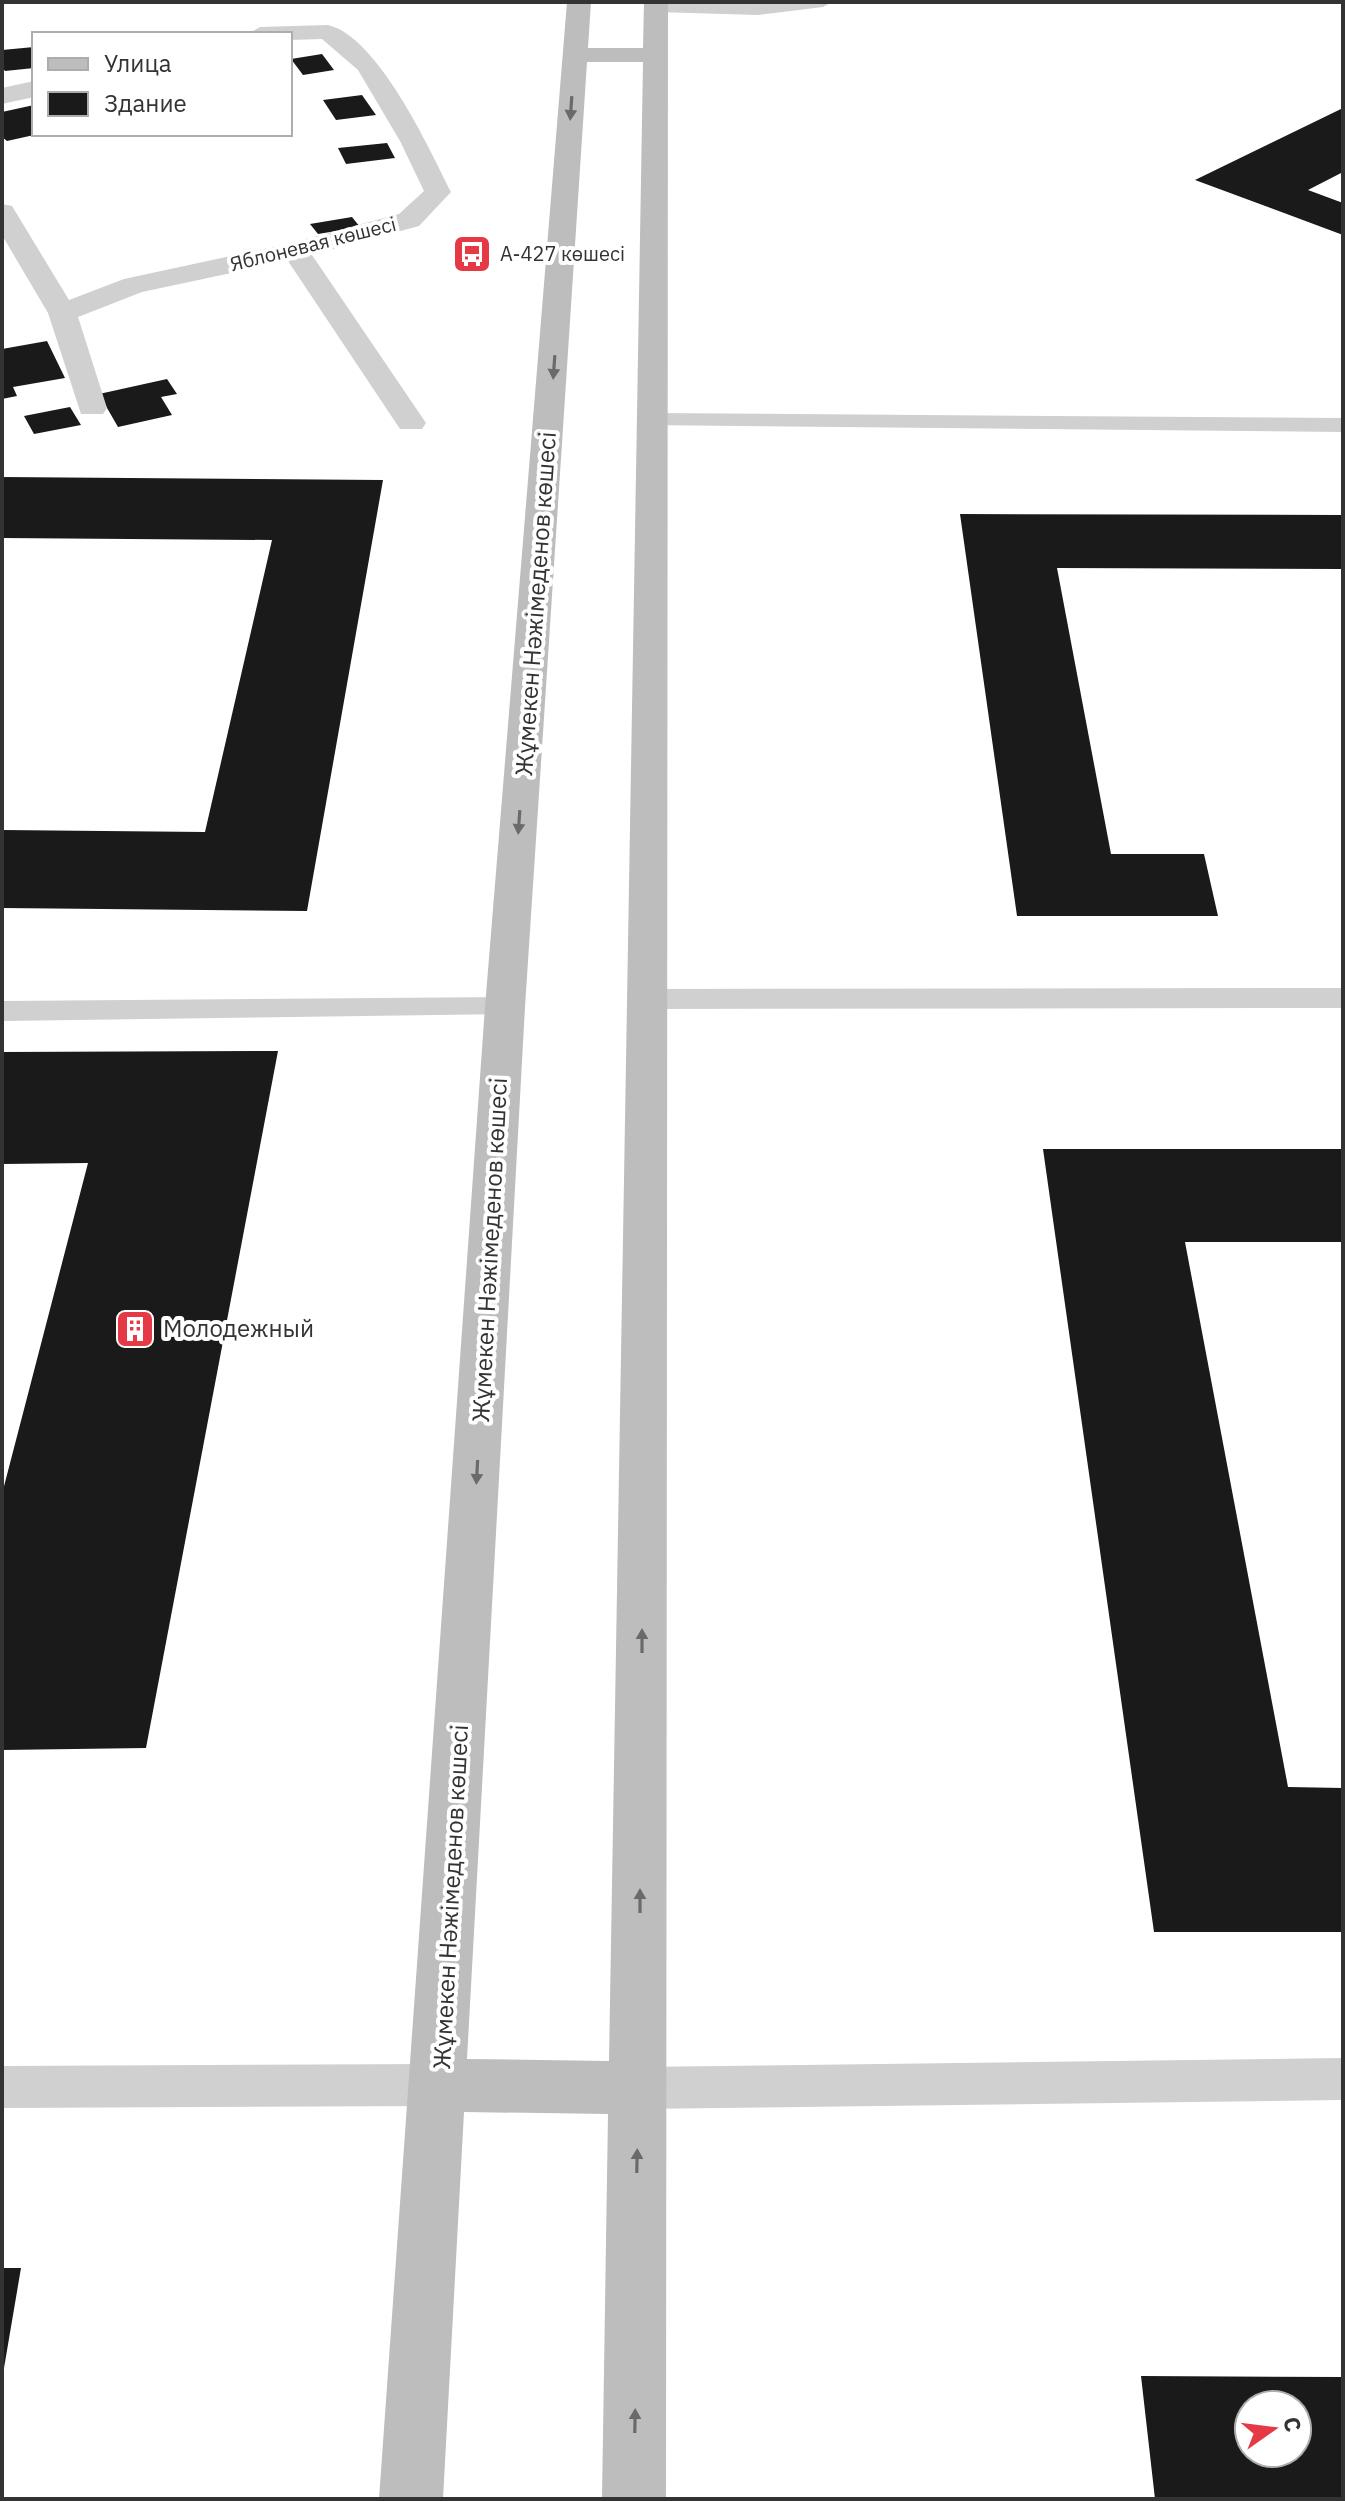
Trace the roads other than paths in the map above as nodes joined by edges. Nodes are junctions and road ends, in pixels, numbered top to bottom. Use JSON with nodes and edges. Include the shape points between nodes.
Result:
{"nodes":[{"id":1,"x":579,"y":2,"type":"edge"},
{"id":2,"x":823,"y":2,"type":"edge"},
{"id":3,"x":656,"y":5,"type":"edge"},
{"id":4,"x":292,"y":33,"type":"edge"},
{"id":5,"x":575,"y":55,"type":"junction"},
{"id":6,"x":655,"y":55,"type":"junction"},
{"id":7,"x":32,"y":89,"type":"edge"},
{"id":8,"x":2,"y":96,"type":"edge"},
{"id":9,"x":2,"y":212,"type":"edge"},
{"id":10,"x":295,"y":251,"type":"junction"},
{"id":11,"x":30,"y":264,"type":"junction"},
{"id":12,"x":2,"y":272,"type":"edge"},
{"id":13,"x":62,"y":313,"type":"junction"},
{"id":14,"x":92,"y":408,"type":"dead end"},
{"id":15,"x":653,"y":420,"type":"junction"},
{"id":16,"x":411,"y":423,"type":"dead end"},
{"id":17,"x":1343,"y":425,"type":"edge"},
{"id":18,"x":1343,"y":998,"type":"edge"},
{"id":19,"x":647,"y":999,"type":"junction"},
{"id":20,"x":505,"y":1007,"type":"junction"},
{"id":21,"x":2,"y":1011,"type":"edge"},
{"id":22,"x":1343,"y":2079,"type":"edge"},
{"id":23,"x":439,"y":2085,"type":"junction"},
{"id":24,"x":2,"y":2087,"type":"edge"},
{"id":25,"x":638,"y":2088,"type":"junction"},
{"id":26,"x":411,"y":2499,"type":"edge"},
{"id":27,"x":634,"y":2499,"type":"edge"}],
"edges":[{"from":1,"to":5,"type":"main road","name":"Жұмекен Нәжімеденов көшесі"},
{"from":2,"to":3,"type":"lane","via":[[758,10]]},
{"from":3,"to":6,"type":"main road"},
{"from":4,"to":10,"type":"street","name":"Яблоневая көшесі","via":[[328,32],[368,66],[438,192],[409,220]]},
{"from":5,"to":6,"type":"main road"},
{"from":5,"to":20,"type":"main road","name":"Жұмекен Нәжімеденов көшесі","one_way":true},
{"from":6,"to":15,"type":"main road"},
{"from":7,"to":8,"type":"street"},
{"from":9,"to":11,"type":"street"},
{"from":10,"to":13,"type":"street","name":"Яблоневая көшесі","via":[[134,285]]},
{"from":10,"to":16,"type":"street"},
{"from":11,"to":12,"type":"street"},
{"from":11,"to":13,"type":"street"},
{"from":13,"to":14,"type":"street"},
{"from":15,"to":17,"type":"lane"},
{"from":15,"to":19,"type":"main road"},
{"from":18,"to":19,"type":"lane"},
{"from":25,"to":19,"type":"main road","one_way":true},
{"from":20,"to":21,"type":"lane"},
{"from":20,"to":23,"type":"main road","name":"Жұмекен Нәжімеденов көшесі","one_way":true},
{"from":22,"to":25,"type":"lane"},
{"from":23,"to":24,"type":"lane"},
{"from":23,"to":25,"type":"main road"},
{"from":23,"to":26,"type":"main road","name":"Жұмекен Нәжімеденов көшесі"},
{"from":27,"to":25,"type":"main road","one_way":true}]}
